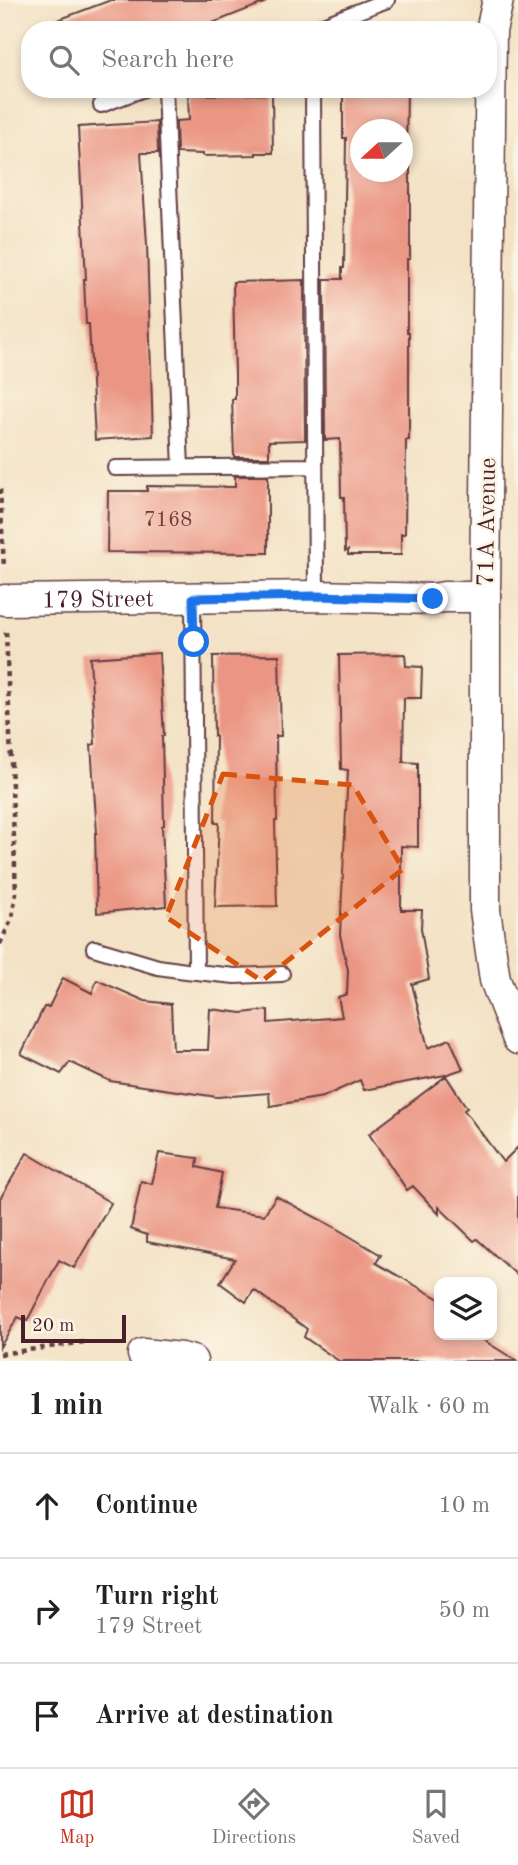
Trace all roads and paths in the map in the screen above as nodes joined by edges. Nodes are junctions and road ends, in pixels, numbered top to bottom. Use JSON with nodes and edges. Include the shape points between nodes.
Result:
{"nodes":[{"id":1,"x":387,"y":0,"type":"edge"},
{"id":2,"x":498,"y":0,"type":"edge"},
{"id":3,"x":333,"y":21,"type":"edge"},
{"id":4,"x":493,"y":21,"type":"edge"},
{"id":5,"x":120,"y":98,"type":"edge"},
{"id":6,"x":165,"y":98,"type":"edge"},
{"id":7,"x":313,"y":98,"type":"edge"},
{"id":8,"x":490,"y":98,"type":"edge"},
{"id":9,"x":101,"y":105,"type":"dead end"},
{"id":10,"x":315,"y":467,"type":"junction"},
{"id":11,"x":115,"y":468,"type":"dead end"},
{"id":12,"x":181,"y":468,"type":"junction"},
{"id":13,"x":0,"y":489,"type":"edge"},
{"id":14,"x":316,"y":596,"type":"junction"},
{"id":15,"x":485,"y":597,"type":"junction"},
{"id":16,"x":193,"y":598,"type":"junction"},
{"id":17,"x":4,"y":600,"type":"edge"},
{"id":18,"x":0,"y":944,"type":"edge"},
{"id":19,"x":94,"y":948,"type":"dead end"},
{"id":20,"x":196,"y":972,"type":"junction"},
{"id":21,"x":282,"y":974,"type":"dead end"},
{"id":22,"x":518,"y":1039,"type":"edge"},
{"id":23,"x":85,"y":1342,"type":"dead end"},
{"id":24,"x":0,"y":1354,"type":"edge"},
{"id":25,"x":143,"y":1354,"type":"dead end"},
{"id":26,"x":192,"y":1361,"type":"edge"}],
"edges":[{"from":1,"to":3,"type":"lane"},
{"from":2,"to":4,"type":"street","name":"71A Avenue"},
{"from":5,"to":9,"type":"lane"},
{"from":6,"to":12,"type":"lane"},
{"from":7,"to":10,"type":"lane"},
{"from":8,"to":15,"type":"street","name":"71A Avenue"},
{"from":10,"to":12,"type":"lane"},
{"from":10,"to":14,"type":"lane"},
{"from":11,"to":12,"type":"lane"},
{"from":13,"to":17,"type":"path"},
{"from":14,"to":15,"type":"street","name":"179 Street"},
{"from":14,"to":16,"type":"street","name":"179 Street"},
{"from":15,"to":22,"type":"street","name":"71A Avenue","via":[[485,910],[495,980]]},
{"from":16,"to":17,"type":"street","name":"179 Street"},
{"from":16,"to":20,"type":"lane"},
{"from":17,"to":18,"type":"path","via":[[16,892],[12,918]]},
{"from":19,"to":20,"type":"lane","via":[[158,967]]},
{"from":20,"to":21,"type":"lane"},
{"from":23,"to":24,"type":"path"},
{"from":25,"to":26,"type":"street"}]}
